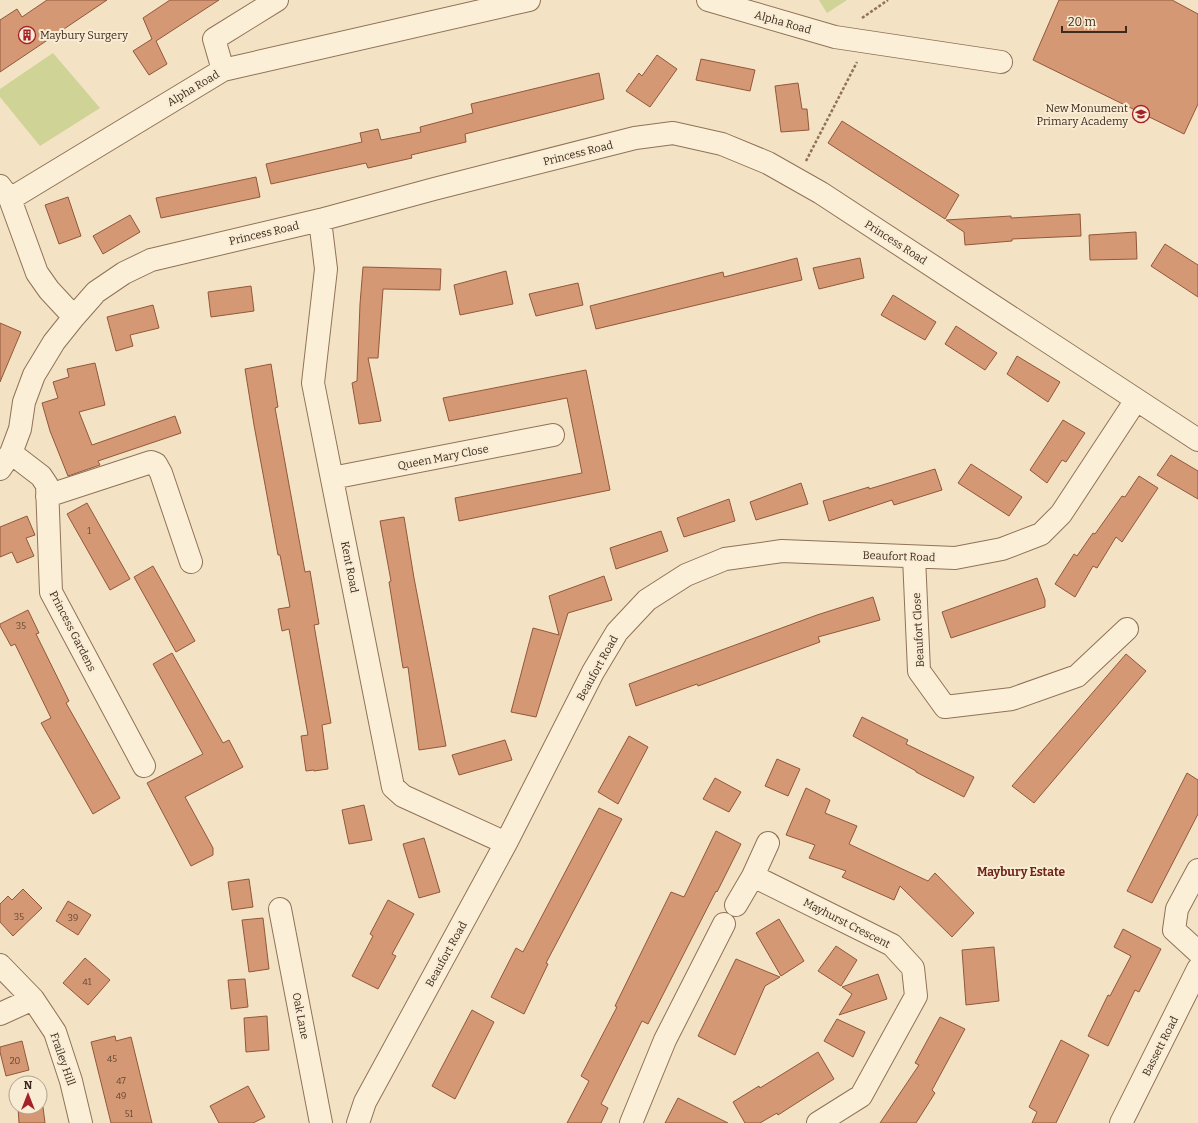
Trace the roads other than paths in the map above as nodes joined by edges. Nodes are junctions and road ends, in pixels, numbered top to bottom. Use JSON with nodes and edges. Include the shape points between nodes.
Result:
{"nodes":[{"id":1,"x":277,"y":0,"type":"edge"},
{"id":2,"x":529,"y":0,"type":"edge"},
{"id":3,"x":708,"y":0,"type":"edge"},
{"id":4,"x":746,"y":5,"type":"edge"},
{"id":5,"x":1001,"y":62,"type":"dead end"},
{"id":6,"x":223,"y":70,"type":"junction"},
{"id":7,"x":5,"y":192,"type":"edge"},
{"id":8,"x":320,"y":220,"type":"junction"},
{"id":9,"x":74,"y":317,"type":"junction"},
{"id":10,"x":1136,"y":400,"type":"junction"},
{"id":11,"x":553,"y":435,"type":"dead end"},
{"id":12,"x":1198,"y":440,"type":"edge"},
{"id":13,"x":6,"y":461,"type":"edge"},
{"id":14,"x":332,"y":478,"type":"junction"},
{"id":15,"x":47,"y":496,"type":"junction"},
{"id":16,"x":914,"y":556,"type":"junction"},
{"id":17,"x":191,"y":562,"type":"dead end"},
{"id":18,"x":1127,"y":629,"type":"dead end"},
{"id":19,"x":144,"y":766,"type":"dead end"},
{"id":20,"x":506,"y":843,"type":"junction"},
{"id":21,"x":768,"y":843,"type":"dead end"},
{"id":22,"x":1198,"y":870,"type":"edge"},
{"id":23,"x":753,"y":876,"type":"junction"},
{"id":24,"x":736,"y":905,"type":"dead end"},
{"id":25,"x":280,"y":909,"type":"dead end"},
{"id":26,"x":724,"y":924,"type":"dead end"},
{"id":27,"x":1198,"y":952,"type":"edge"},
{"id":28,"x":0,"y":965,"type":"edge"},
{"id":29,"x":1198,"y":968,"type":"edge"},
{"id":30,"x":33,"y":999,"type":"junction"},
{"id":31,"x":0,"y":1014,"type":"edge"},
{"id":32,"x":81,"y":1123,"type":"edge"},
{"id":33,"x":321,"y":1123,"type":"edge"},
{"id":34,"x":358,"y":1123,"type":"edge"},
{"id":35,"x":630,"y":1123,"type":"edge"},
{"id":36,"x":818,"y":1123,"type":"edge"},
{"id":37,"x":1121,"y":1123,"type":"edge"}],
"edges":[{"from":1,"to":6,"type":"street","via":[[214,39]]},
{"from":2,"to":6,"type":"street","name":"Alpha Road"},
{"from":3,"to":4,"type":"street","name":"Alpha Road"},
{"from":4,"to":5,"type":"street","name":"Alpha Road","via":[[835,37]]},
{"from":6,"to":7,"type":"street","name":"Alpha Road"},
{"from":7,"to":9,"type":"street","name":"Alpha Road","via":[[37,273]]},
{"from":8,"to":9,"type":"street","name":"Princess Road","via":[[151,260],[124,273],[96,292]]},
{"from":8,"to":10,"type":"street","name":"Princess Road","via":[[635,138],[673,133],[722,144],[768,163],[797,179]]},
{"from":8,"to":14,"type":"street","name":"Kent Road","via":[[326,270],[313,383]]},
{"from":9,"to":13,"type":"street","name":"Princess Road","via":[[54,342],[34,375],[24,402],[20,429]]},
{"from":10,"to":12,"type":"street","name":"Princess Road"},
{"from":10,"to":16,"type":"street","name":"Beaufort Road","via":[[1061,514],[1041,534],[1002,549],[955,558]]},
{"from":11,"to":14,"type":"street","name":"Queen Mary Close"},
{"from":13,"to":15,"type":"street","name":"Princess Gardens","via":[[41,476],[47,485]]},
{"from":14,"to":20,"type":"street","name":"Kent Road","via":[[393,787],[403,796]]},
{"from":15,"to":17,"type":"street","via":[[151,462],[156,464]]},
{"from":15,"to":19,"type":"street","name":"Princess Gardens","via":[[51,592]]},
{"from":16,"to":18,"type":"street","name":"Beaufort Close","via":[[919,671],[945,707],[1012,700],[1077,676]]},
{"from":16,"to":20,"type":"street","name":"Beaufort Road","via":[[782,551],[725,559],[686,575],[647,600],[617,632],[593,672]]},
{"from":20,"to":34,"type":"street","name":"Beaufort Road","via":[[365,1102]]},
{"from":21,"to":23,"type":"street"},
{"from":22,"to":27,"type":"street","via":[[1177,909],[1174,930]]},
{"from":23,"to":24,"type":"street"},
{"from":23,"to":36,"type":"street","name":"Mayhurst Crescent","via":[[892,945],[913,968],[916,996],[861,1096]]},
{"from":25,"to":33,"type":"street","name":"Oak Lane"},
{"from":26,"to":35,"type":"street","via":[[665,1040]]},
{"from":28,"to":30,"type":"street","name":"Frailey Hill"},
{"from":29,"to":37,"type":"street","name":"Bassett Road"},
{"from":30,"to":31,"type":"street"},
{"from":30,"to":32,"type":"street","name":"Frailey Hill","via":[[55,1032]]}]}
